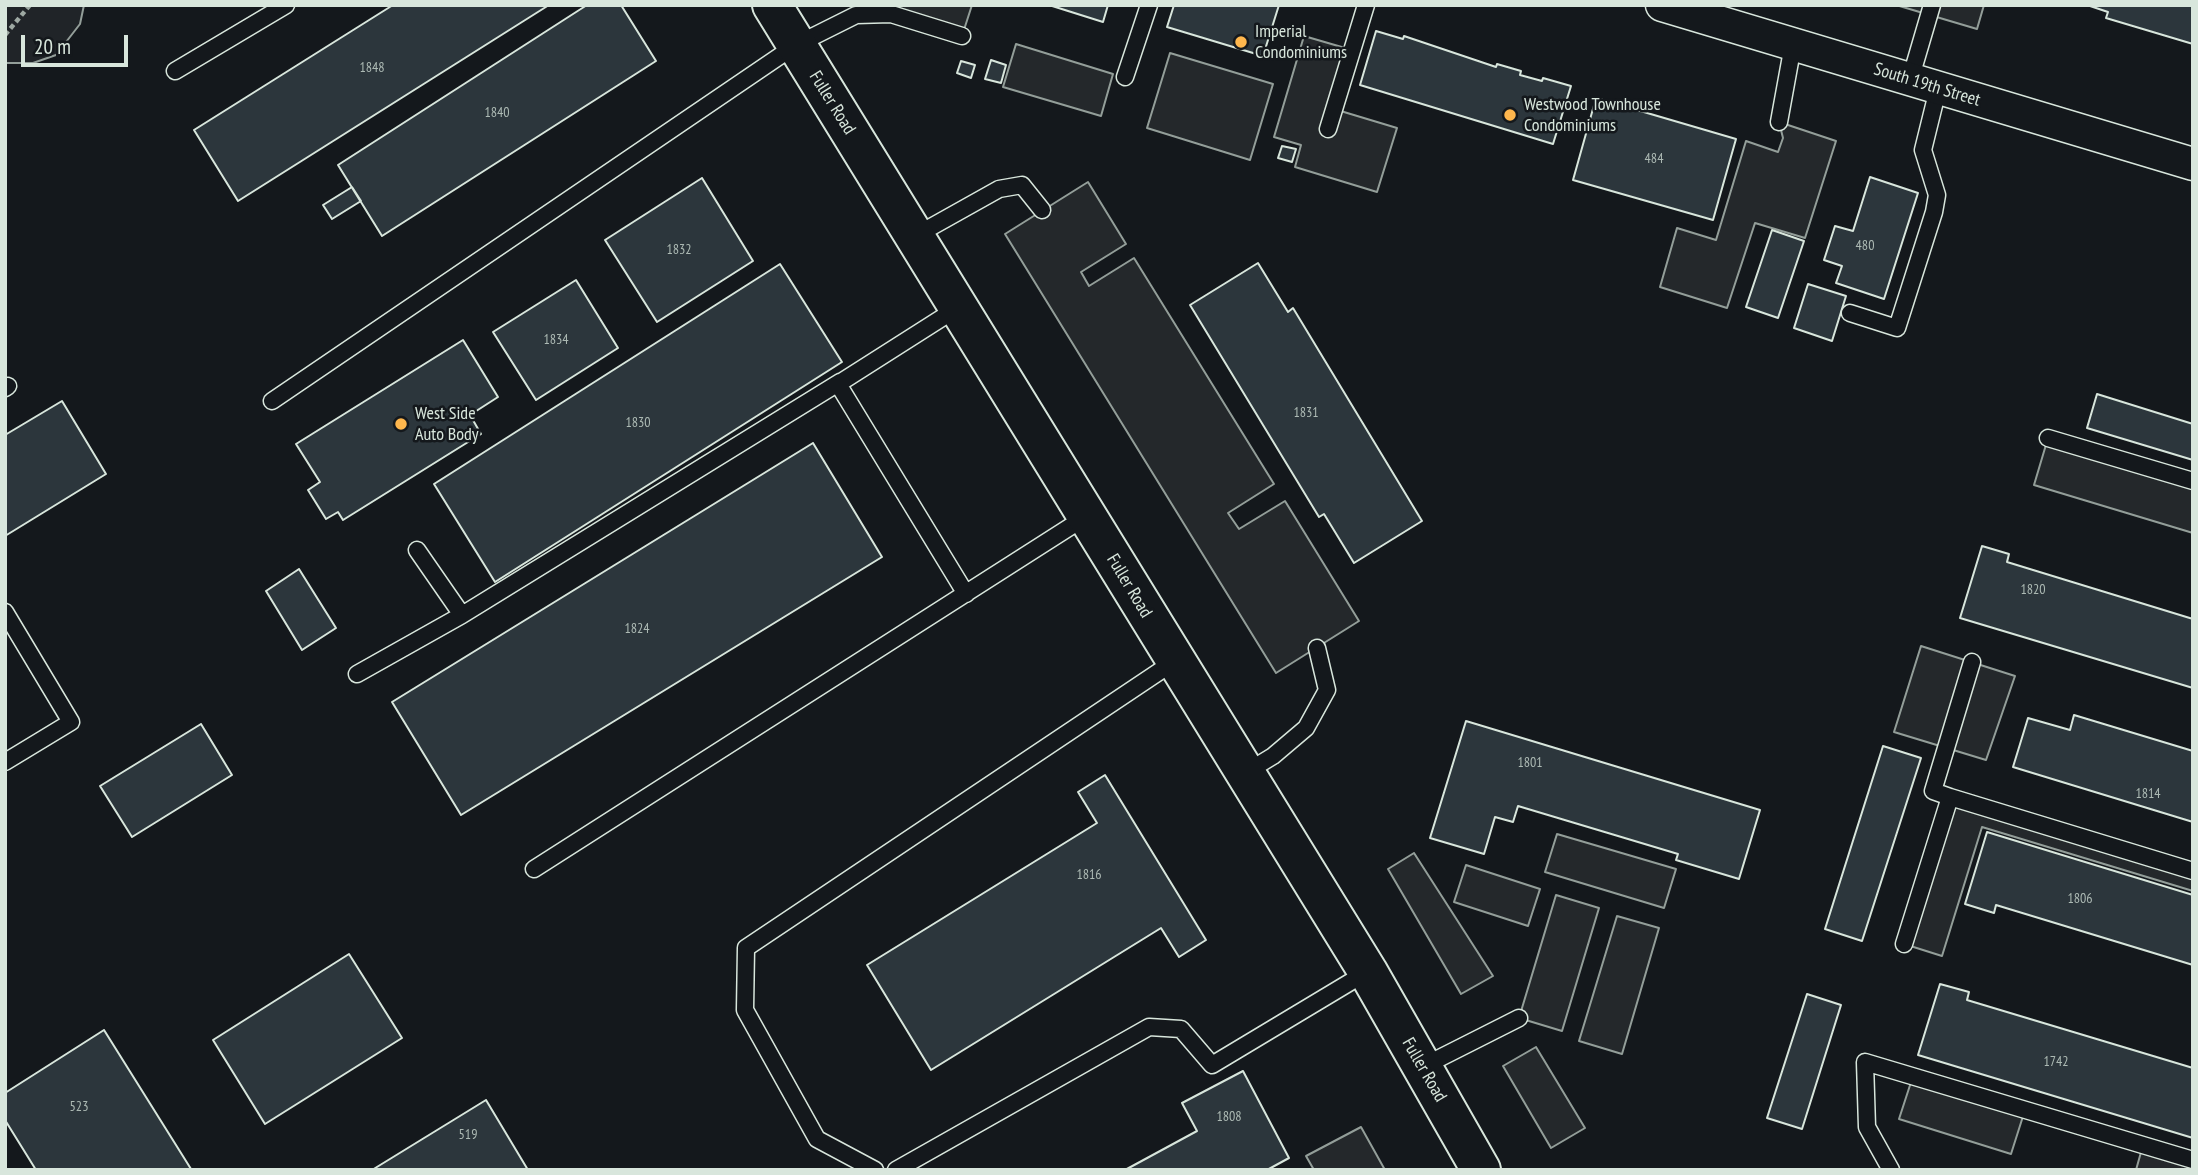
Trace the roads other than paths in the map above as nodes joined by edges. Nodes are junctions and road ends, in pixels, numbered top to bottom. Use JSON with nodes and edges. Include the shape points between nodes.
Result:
{"nodes":[{"id":1,"x":286,"y":5,"type":"edge"},
{"id":2,"x":772,"y":5,"type":"edge"},
{"id":3,"x":1149,"y":5,"type":"edge"},
{"id":4,"x":1366,"y":5,"type":"edge"},
{"id":5,"x":1662,"y":5,"type":"edge"},
{"id":6,"x":1932,"y":5,"type":"edge"},
{"id":7,"x":962,"y":36,"type":"dead end"},
{"id":8,"x":796,"y":45,"type":"junction"},
{"id":9,"x":1793,"y":45,"type":"junction"},
{"id":10,"x":175,"y":71,"type":"dead end"},
{"id":11,"x":1125,"y":77,"type":"dead end"},
{"id":12,"x":1924,"y":84,"type":"junction"},
{"id":13,"x":1779,"y":122,"type":"dead end"},
{"id":14,"x":1328,"y":129,"type":"dead end"},
{"id":15,"x":2193,"y":164,"type":"edge"},
{"id":16,"x":1042,"y":210,"type":"dead end"},
{"id":17,"x":915,"y":236,"type":"junction"},
{"id":18,"x":959,"y":307,"type":"junction"},
{"id":19,"x":1850,"y":313,"type":"dead end"},
{"id":20,"x":840,"y":382,"type":"junction"},
{"id":21,"x":272,"y":401,"type":"dead end"},
{"id":22,"x":2048,"y":438,"type":"dead end"},
{"id":23,"x":2193,"y":481,"type":"edge"},
{"id":24,"x":1087,"y":516,"type":"junction"},
{"id":25,"x":417,"y":550,"type":"dead end"},
{"id":26,"x":967,"y":594,"type":"junction"},
{"id":27,"x":5,"y":612,"type":"edge"},
{"id":28,"x":462,"y":615,"type":"junction"},
{"id":29,"x":1317,"y":648,"type":"dead end"},
{"id":30,"x":1175,"y":661,"type":"junction"},
{"id":31,"x":1972,"y":663,"type":"dead end"},
{"id":32,"x":358,"y":674,"type":"dead end"},
{"id":33,"x":5,"y":762,"type":"edge"},
{"id":34,"x":1245,"y":773,"type":"junction"},
{"id":35,"x":1950,"y":797,"type":"junction"},
{"id":36,"x":534,"y":869,"type":"dead end"},
{"id":37,"x":2193,"y":871,"type":"edge"},
{"id":38,"x":1904,"y":944,"type":"dead end"},
{"id":39,"x":1368,"y":972,"type":"junction"},
{"id":40,"x":1519,"y":1018,"type":"dead end"},
{"id":41,"x":1422,"y":1067,"type":"junction"},
{"id":42,"x":2193,"y":1160,"type":"edge"},
{"id":43,"x":874,"y":1170,"type":"edge"},
{"id":44,"x":897,"y":1170,"type":"edge"},
{"id":45,"x":1481,"y":1170,"type":"edge"},
{"id":46,"x":1891,"y":1170,"type":"edge"}],
"edges":[{"from":1,"to":10,"type":"lane"},
{"from":2,"to":8,"type":"street","name":"Fuller Road"},
{"from":3,"to":11,"type":"lane"},
{"from":4,"to":14,"type":"lane"},
{"from":5,"to":9,"type":"street","name":"South 19th Street"},
{"from":6,"to":12,"type":"lane"},
{"from":7,"to":8,"type":"lane","via":[[891,14],[856,15]]},
{"from":8,"to":17,"type":"street","name":"Fuller Road"},
{"from":8,"to":21,"type":"lane"},
{"from":9,"to":12,"type":"street","name":"South 19th Street"},
{"from":9,"to":13,"type":"lane"},
{"from":12,"to":15,"type":"street","name":"South 19th Street"},
{"from":12,"to":19,"type":"lane","via":[[1923,150],[1937,195],[1934,212],[1896,328]]},
{"from":16,"to":17,"type":"lane","via":[[1023,185],[999,189]]},
{"from":17,"to":18,"type":"street","name":"Fuller Road"},
{"from":18,"to":20,"type":"lane"},
{"from":18,"to":24,"type":"street","name":"Fuller Road"},
{"from":20,"to":26,"type":"lane"},
{"from":20,"to":28,"type":"lane"},
{"from":22,"to":23,"type":"lane"},
{"from":24,"to":26,"type":"lane"},
{"from":24,"to":30,"type":"street","name":"Fuller Road"},
{"from":25,"to":28,"type":"lane"},
{"from":26,"to":36,"type":"lane"},
{"from":27,"to":33,"type":"lane","via":[[71,722]]},
{"from":28,"to":32,"type":"lane"},
{"from":29,"to":34,"type":"lane","via":[[1327,690],[1306,728]]},
{"from":30,"to":34,"type":"street","name":"Fuller Road"},
{"from":30,"to":43,"type":"lane","via":[[746,948],[745,1010],[817,1139]]},
{"from":31,"to":35,"type":"lane","via":[[1933,791]]},
{"from":34,"to":39,"type":"street","name":"Fuller Road"},
{"from":35,"to":37,"type":"lane"},
{"from":35,"to":38,"type":"lane"},
{"from":39,"to":41,"type":"street","name":"Fuller Road"},
{"from":39,"to":44,"type":"lane","via":[[1212,1065],[1181,1029],[1149,1027]]},
{"from":40,"to":41,"type":"lane"},
{"from":41,"to":45,"type":"street","name":"Fuller Road"},
{"from":42,"to":46,"type":"lane","via":[[1865,1062],[1867,1127]]}]}
